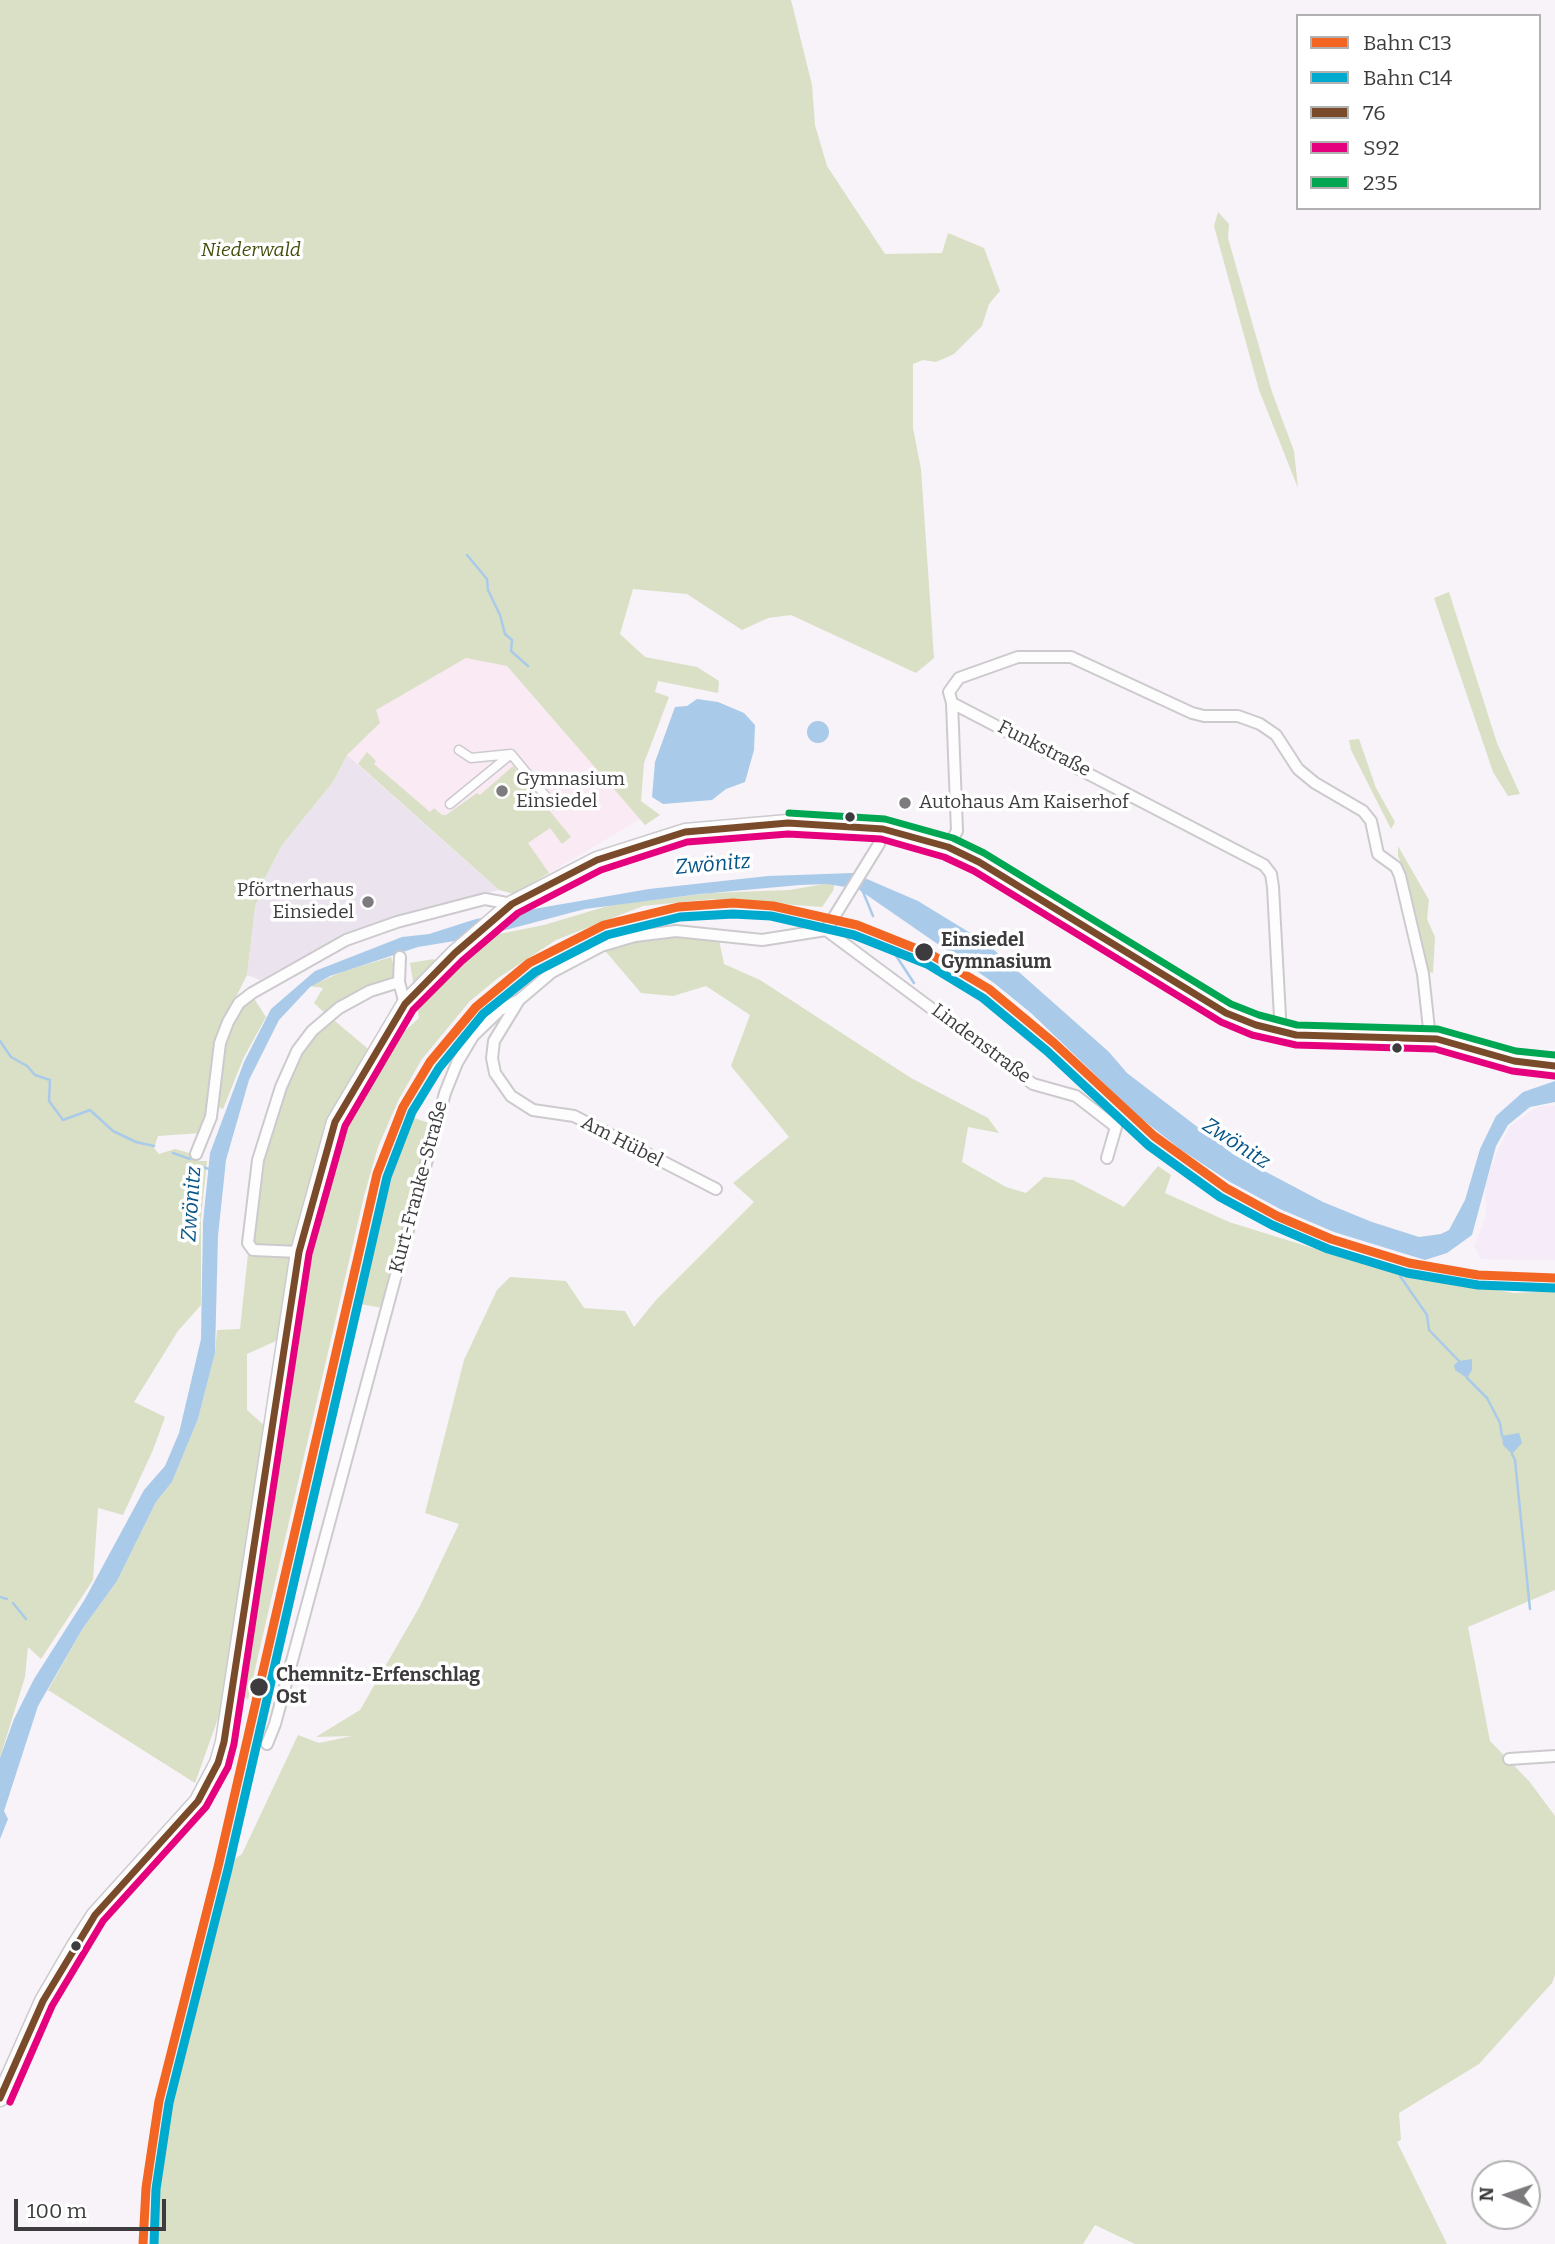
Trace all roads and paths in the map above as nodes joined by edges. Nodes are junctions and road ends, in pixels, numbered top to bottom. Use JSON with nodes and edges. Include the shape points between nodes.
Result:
{"nodes":[{"id":1,"x":952,"y":703,"type":"junction"},
{"id":2,"x":459,"y":750,"type":"dead end"},
{"id":3,"x":511,"y":754,"type":"junction"},
{"id":4,"x":450,"y":804,"type":"dead end"},
{"id":5,"x":553,"y":806,"type":"dead end"},
{"id":6,"x":883,"y":829,"type":"junction"},
{"id":7,"x":948,"y":847,"type":"junction"},
{"id":8,"x":512,"y":904,"type":"junction"},
{"id":9,"x":826,"y":930,"type":"junction"},
{"id":10,"x":400,"y":957,"type":"dead end"},
{"id":11,"x":399,"y":982,"type":"junction"},
{"id":12,"x":519,"y":1000,"type":"junction"},
{"id":13,"x":405,"y":1004,"type":"junction"},
{"id":14,"x":1276,"y":1031,"type":"junction"},
{"id":15,"x":1430,"y":1038,"type":"junction"},
{"id":16,"x":1555,"y":1066,"type":"edge"},
{"id":17,"x":195,"y":1154,"type":"dead end"},
{"id":18,"x":1107,"y":1158,"type":"dead end"},
{"id":19,"x":716,"y":1189,"type":"dead end"},
{"id":20,"x":299,"y":1252,"type":"junction"},
{"id":21,"x":267,"y":1744,"type":"dead end"},
{"id":22,"x":1555,"y":1756,"type":"edge"},
{"id":23,"x":1509,"y":1759,"type":"dead end"},
{"id":24,"x":0,"y":2098,"type":"edge"}],
"edges":[{"from":1,"to":7,"type":"street","via":[[957,831]]},
{"from":1,"to":14,"type":"street","name":"Funkstraße","via":[[1264,865],[1273,887],[1280,1017]]},
{"from":1,"to":15,"type":"street","via":[[949,692],[959,678],[1018,657],[1051,655],[1071,657],[1192,713],[1238,716],[1276,734],[1298,769],[1363,811],[1371,821],[1378,854],[1396,867],[1423,974]]},
{"from":2,"to":3,"type":"street","via":[[471,758]]},
{"from":3,"to":4,"type":"street"},
{"from":3,"to":5,"type":"street"},
{"from":6,"to":7,"type":"main road"},
{"from":6,"to":8,"type":"main road","via":[[788,823],[685,832],[597,860]]},
{"from":6,"to":9,"type":"street","via":[[879,844]]},
{"from":7,"to":14,"type":"main road","via":[[1226,1013]]},
{"from":8,"to":13,"type":"main road"},
{"from":8,"to":17,"type":"street","via":[[485,899],[346,940],[239,1003],[220,1043],[211,1118]]},
{"from":9,"to":12,"type":"street","name":"Kurt-Franke-Straße","via":[[762,940],[676,931],[635,936],[600,946],[552,972]]},
{"from":9,"to":18,"type":"street","name":"Lindenstraße","via":[[1033,1084],[1076,1096],[1116,1126]]},
{"from":10,"to":11,"type":"street"},
{"from":11,"to":13,"type":"street"},
{"from":11,"to":20,"type":"street","via":[[339,1008],[312,1031],[281,1087],[258,1160],[248,1243],[253,1250]]},
{"from":12,"to":19,"type":"street","name":"Am Hübel","via":[[494,1041],[492,1058],[495,1073],[511,1096],[533,1110],[574,1116]]},
{"from":12,"to":21,"type":"street","name":"Kurt-Franke-Straße","via":[[500,1010],[473,1036],[444,1093]]},
{"from":13,"to":20,"type":"main road","via":[[335,1122]]},
{"from":14,"to":15,"type":"main road","via":[[1327,1037]]},
{"from":15,"to":16,"type":"main road","via":[[1514,1061]]},
{"from":20,"to":24,"type":"main road","via":[[218,1763],[198,1801],[95,1915],[75,1945],[43,2001]]},
{"from":22,"to":23,"type":"street"}]}
